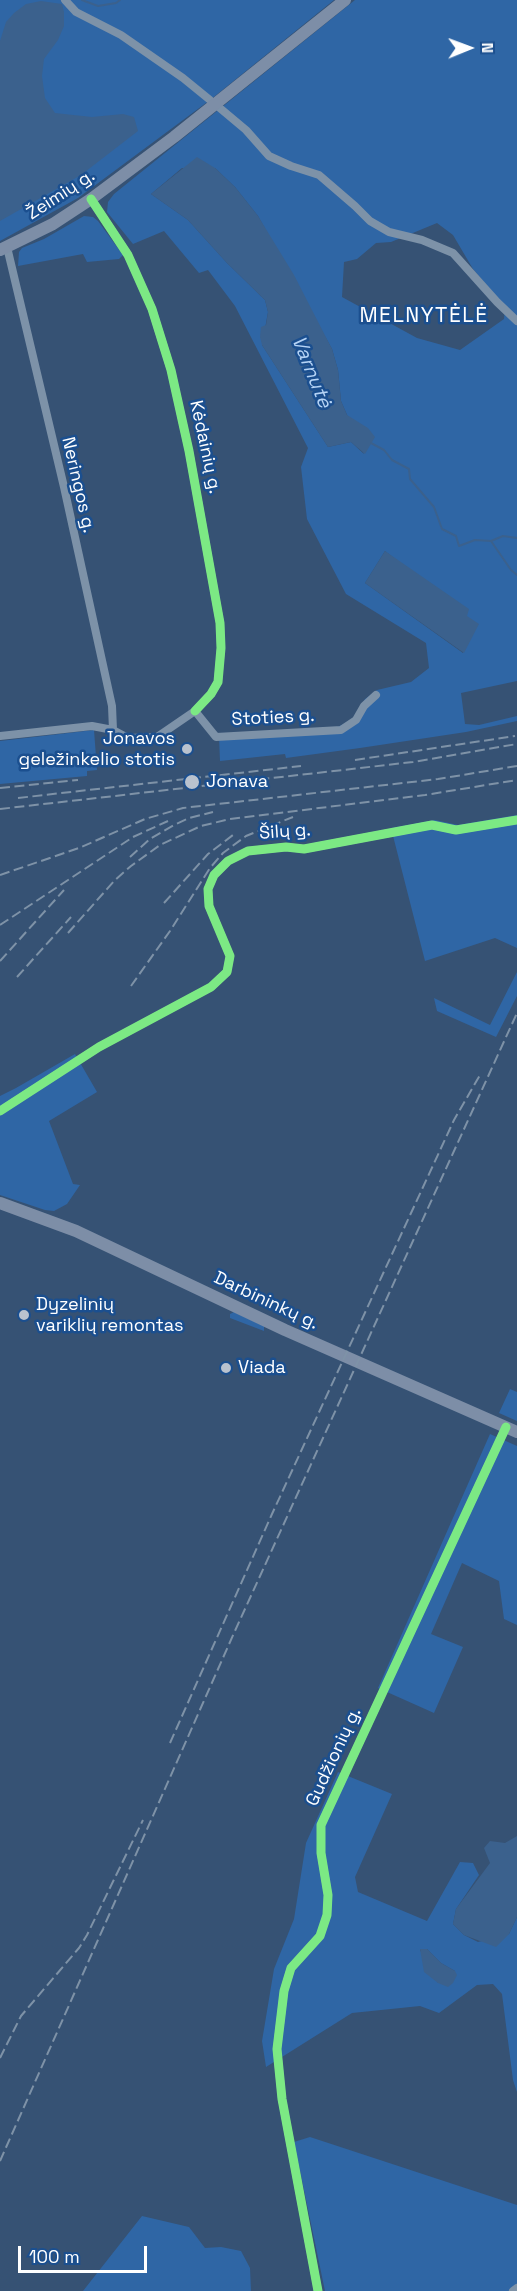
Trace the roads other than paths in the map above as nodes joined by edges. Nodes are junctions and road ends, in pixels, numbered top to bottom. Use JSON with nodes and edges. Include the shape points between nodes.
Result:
{"nodes":[{"id":1,"x":65,"y":0,"type":"edge"},
{"id":2,"x":345,"y":0,"type":"edge"},
{"id":3,"x":213,"y":102,"type":"junction"},
{"id":4,"x":91,"y":199,"type":"junction"},
{"id":5,"x":4,"y":249,"type":"edge"},
{"id":6,"x":517,"y":321,"type":"edge"},
{"id":7,"x":376,"y":695,"type":"dead end"},
{"id":8,"x":195,"y":711,"type":"junction"},
{"id":9,"x":113,"y":730,"type":"junction"},
{"id":10,"x":0,"y":736,"type":"edge"},
{"id":11,"x":517,"y":820,"type":"edge"},
{"id":12,"x":0,"y":1111,"type":"edge"},
{"id":13,"x":0,"y":1203,"type":"edge"},
{"id":14,"x":512,"y":1430,"type":"edge"},
{"id":15,"x":517,"y":2288,"type":"edge"},
{"id":16,"x":318,"y":2291,"type":"edge"},
{"id":17,"x":513,"y":2291,"type":"edge"}],
"edges":[{"from":1,"to":3,"type":"street","via":[[76,12],[121,35]]},
{"from":2,"to":3,"type":"main road","name":"Žeimių g."},
{"from":3,"to":4,"type":"main road","name":"Žeimių g."},
{"from":3,"to":6,"type":"street","via":[[269,156],[319,175],[370,221],[389,232],[453,253]]},
{"from":4,"to":5,"type":"main road","name":"Žeimių g."},
{"from":4,"to":8,"type":"street","name":"Kėdainių g.","via":[[128,255],[152,309],[189,450],[220,623],[218,682]]},
{"from":5,"to":9,"type":"street","name":"Neringos g.","via":[[61,476],[112,706]]},
{"from":7,"to":8,"type":"street","name":"Stoties g.","via":[[356,720],[341,730],[216,738]]},
{"from":8,"to":9,"type":"street","via":[[158,737],[128,738]]},
{"from":9,"to":10,"type":"street","via":[[92,726]]},
{"from":11,"to":12,"type":"street","name":"Šilų g.","via":[[456,830],[432,825],[304,849],[248,851],[228,861],[213,874],[208,889],[209,906],[230,956],[227,972],[211,987],[99,1047]]},
{"from":13,"to":14,"type":"main road","name":"Darbininkų g.","via":[[76,1231],[285,1330]]},
{"from":14,"to":16,"type":"street","name":"Gudžionių g.","via":[[321,1825],[327,1916],[320,1936],[291,1968],[284,1991],[278,2049],[282,2099]]},
{"from":15,"to":17,"type":"street"}]}
